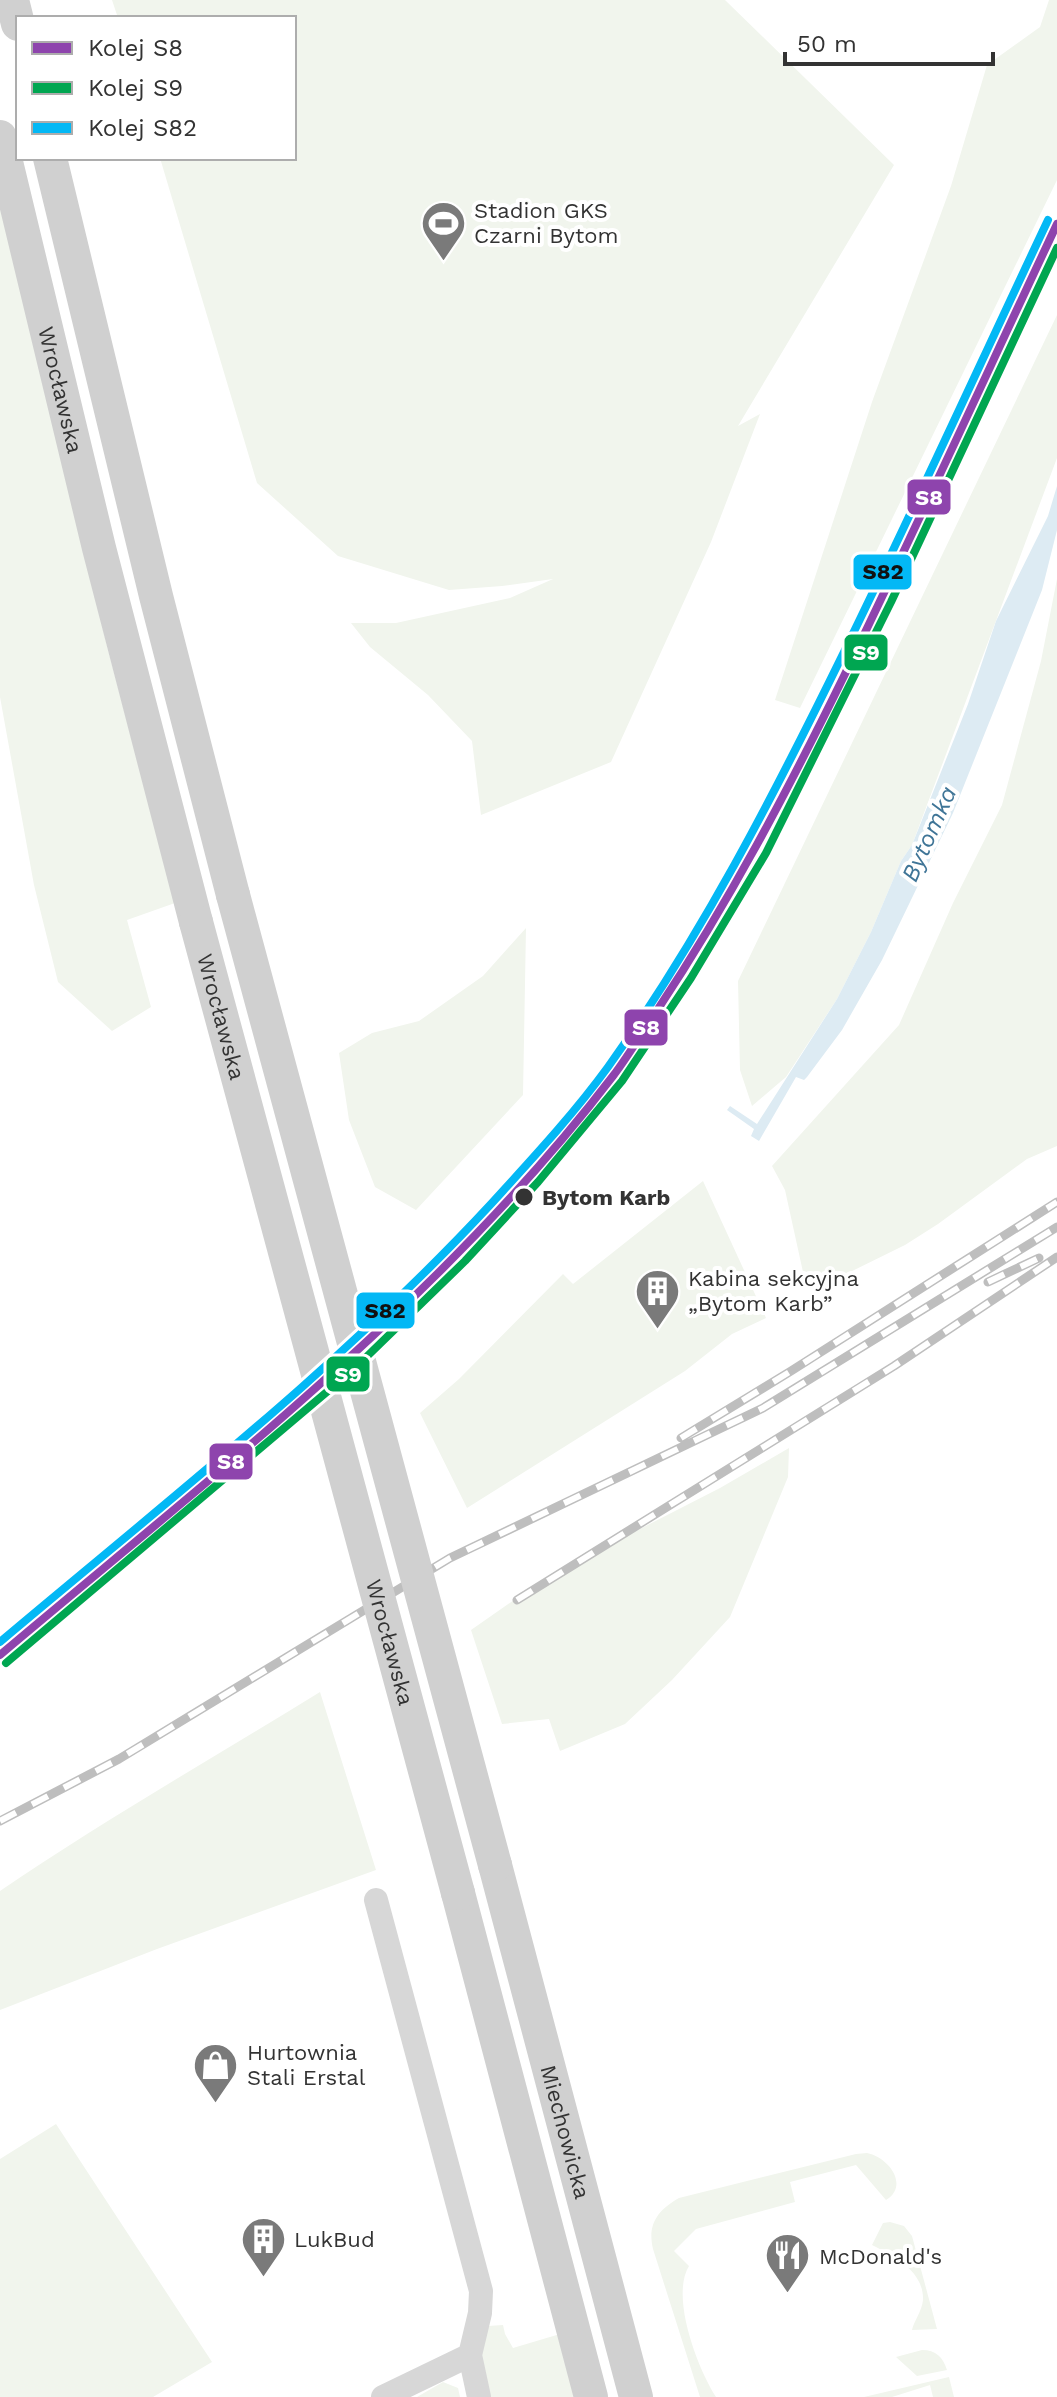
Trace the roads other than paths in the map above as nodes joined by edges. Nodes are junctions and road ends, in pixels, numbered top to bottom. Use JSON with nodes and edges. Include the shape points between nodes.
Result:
{"nodes":[{"id":1,"x":0,"y":137,"type":"edge"},
{"id":2,"x":50,"y":160,"type":"edge"},
{"id":3,"x":495,"y":1865,"type":"joint"},
{"id":4,"x":458,"y":1893,"type":"joint"},
{"id":5,"x":376,"y":1900,"type":"dead end"},
{"id":6,"x":470,"y":2355,"type":"junction"},
{"id":7,"x":383,"y":2397,"type":"edge"},
{"id":8,"x":479,"y":2397,"type":"edge"},
{"id":9,"x":591,"y":2397,"type":"edge"},
{"id":10,"x":636,"y":2397,"type":"edge"}],
"edges":[{"from":1,"to":4,"type":"main road","name":"Wrocławska","bridge":true,"via":[[196,922]]},
{"from":2,"to":3,"type":"main road","name":"Wrocławska","bridge":true,"via":[[233,895]]},
{"from":3,"to":10,"type":"main road","name":"Miechowicka"},
{"from":4,"to":9,"type":"main road","name":"Miechowicka"},
{"from":5,"to":6,"type":"street","via":[[481,2291]]},
{"from":6,"to":7,"type":"street"},
{"from":6,"to":8,"type":"street"}]}
